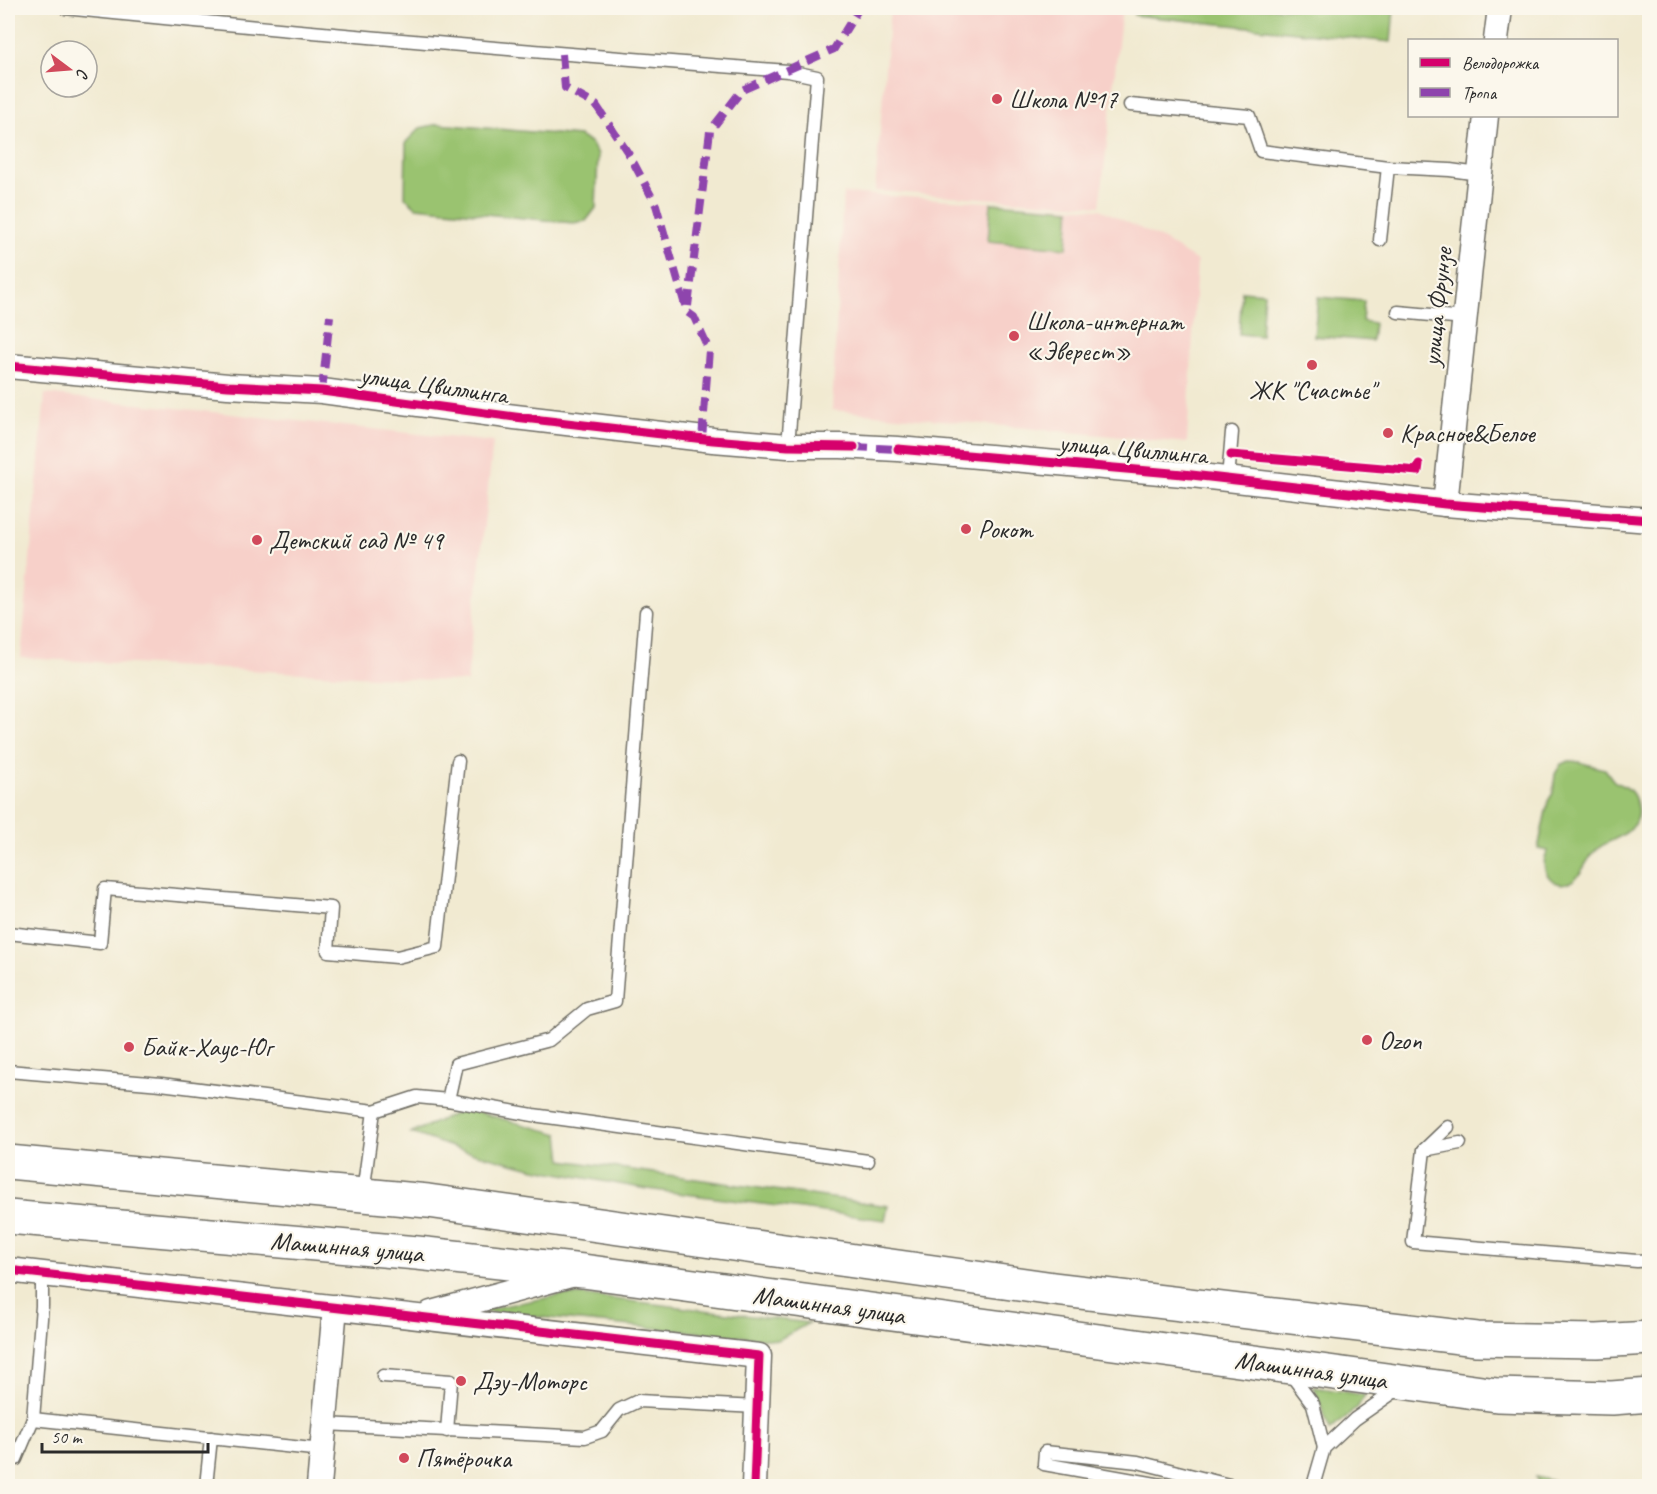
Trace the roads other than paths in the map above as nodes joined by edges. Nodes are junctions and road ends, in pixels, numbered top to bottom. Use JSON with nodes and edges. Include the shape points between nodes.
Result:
{"nodes":[{"id":1,"x":65,"y":8,"type":"edge"},
{"id":2,"x":1500,"y":8,"type":"edge"},
{"id":3,"x":1496,"y":39,"type":"edge"},
{"id":4,"x":1130,"y":105,"type":"dead end"},
{"id":5,"x":1486,"y":117,"type":"edge"},
{"id":6,"x":1388,"y":167,"type":"junction"},
{"id":7,"x":1479,"y":174,"type":"junction"},
{"id":8,"x":1380,"y":240,"type":"dead end"},
{"id":9,"x":1398,"y":312,"type":"dead end"},
{"id":10,"x":1465,"y":318,"type":"junction"},
{"id":11,"x":8,"y":366,"type":"edge"},
{"id":12,"x":1235,"y":432,"type":"dead end"},
{"id":13,"x":788,"y":446,"type":"junction"},
{"id":14,"x":1231,"y":479,"type":"junction"},
{"id":15,"x":1444,"y":504,"type":"junction"},
{"id":16,"x":1650,"y":520,"type":"edge"},
{"id":17,"x":646,"y":612,"type":"dead end"},
{"id":18,"x":458,"y":761,"type":"dead end"},
{"id":19,"x":8,"y":933,"type":"edge"},
{"id":20,"x":8,"y":1071,"type":"edge"},
{"id":21,"x":448,"y":1100,"type":"junction"},
{"id":22,"x":374,"y":1111,"type":"junction"},
{"id":23,"x":1448,"y":1127,"type":"dead end"},
{"id":24,"x":1460,"y":1143,"type":"dead end"},
{"id":25,"x":1424,"y":1150,"type":"junction"},
{"id":26,"x":868,"y":1161,"type":"dead end"},
{"id":27,"x":8,"y":1162,"type":"edge"},
{"id":28,"x":363,"y":1195,"type":"junction"},
{"id":29,"x":8,"y":1217,"type":"edge"},
{"id":30,"x":1650,"y":1260,"type":"edge"},
{"id":31,"x":8,"y":1270,"type":"edge"},
{"id":32,"x":583,"y":1271,"type":"junction"},
{"id":33,"x":42,"y":1274,"type":"junction"},
{"id":34,"x":335,"y":1307,"type":"junction"},
{"id":35,"x":417,"y":1317,"type":"junction"},
{"id":36,"x":1650,"y":1338,"type":"edge"},
{"id":37,"x":1284,"y":1366,"type":"junction"},
{"id":38,"x":383,"y":1376,"type":"dead end"},
{"id":39,"x":1406,"y":1383,"type":"junction"},
{"id":40,"x":1650,"y":1395,"type":"edge"},
{"id":41,"x":757,"y":1407,"type":"junction"},
{"id":42,"x":33,"y":1419,"type":"junction"},
{"id":43,"x":324,"y":1424,"type":"junction"},
{"id":44,"x":447,"y":1431,"type":"junction"},
{"id":45,"x":211,"y":1438,"type":"junction"},
{"id":46,"x":1324,"y":1448,"type":"junction"},
{"id":47,"x":322,"y":1450,"type":"junction"},
{"id":48,"x":8,"y":1458,"type":"edge"},
{"id":49,"x":206,"y":1486,"type":"edge"},
{"id":50,"x":319,"y":1486,"type":"edge"},
{"id":51,"x":754,"y":1486,"type":"edge"},
{"id":52,"x":1167,"y":1486,"type":"edge"},
{"id":53,"x":1233,"y":1486,"type":"edge"},
{"id":54,"x":1313,"y":1486,"type":"edge"}],
"edges":[{"from":1,"to":13,"type":"lane","via":[[789,71],[817,77]]},
{"from":2,"to":3,"type":"street"},
{"from":4,"to":6,"type":"lane","via":[[1249,116],[1261,151]]},
{"from":5,"to":7,"type":"street","name":"улица Фрунзе"},
{"from":6,"to":7,"type":"lane"},
{"from":6,"to":8,"type":"lane"},
{"from":7,"to":10,"type":"street","name":"улица Фрунзе"},
{"from":9,"to":10,"type":"lane"},
{"from":10,"to":15,"type":"street","name":"улица Фрунзе"},
{"from":11,"to":13,"type":"street","name":"улица Цвиллинга","via":[[322,391],[515,417]]},
{"from":12,"to":14,"type":"lane"},
{"from":13,"to":14,"type":"street","name":"улица Цвиллинга","via":[[898,449]]},
{"from":14,"to":15,"type":"street","name":"улица Цвиллинга"},
{"from":15,"to":16,"type":"street","name":"улица Цвиллинга"},
{"from":17,"to":21,"type":"lane","via":[[615,1001],[587,1009],[549,1040],[456,1064]]},
{"from":18,"to":19,"type":"lane","via":[[437,947],[397,957],[328,951],[331,908],[105,889],[100,943]]},
{"from":20,"to":22,"type":"lane","via":[[161,1084]]},
{"from":21,"to":22,"type":"lane","via":[[417,1097]]},
{"from":21,"to":26,"type":"lane"},
{"from":22,"to":28,"type":"lane"},
{"from":23,"to":25,"type":"lane"},
{"from":24,"to":25,"type":"lane"},
{"from":25,"to":30,"type":"lane","via":[[1413,1242]]},
{"from":27,"to":28,"type":"main road","name":"Машинная улица"},
{"from":28,"to":36,"type":"main road","name":"Машинная улица","via":[[1054,1289],[1477,1339]]},
{"from":29,"to":32,"type":"main road","name":"Машинная улица"},
{"from":31,"to":33,"type":"street"},
{"from":32,"to":35,"type":"street"},
{"from":32,"to":37,"type":"main road","name":"Машинная улица"},
{"from":33,"to":34,"type":"street"},
{"from":33,"to":42,"type":"lane"},
{"from":34,"to":35,"type":"street"},
{"from":34,"to":43,"type":"street"},
{"from":35,"to":41,"type":"street","via":[[759,1356]]},
{"from":37,"to":39,"type":"main road","name":"Машинная улица"},
{"from":37,"to":46,"type":"lane","via":[[1313,1404]]},
{"from":38,"to":44,"type":"lane","via":[[451,1381]]},
{"from":39,"to":40,"type":"main road","name":"Машинная улица","via":[[1497,1395]]},
{"from":39,"to":46,"type":"lane","via":[[1355,1419]]},
{"from":41,"to":44,"type":"lane","via":[[638,1401],[619,1410],[602,1431],[585,1437]]},
{"from":41,"to":51,"type":"street"},
{"from":42,"to":45,"type":"lane"},
{"from":42,"to":48,"type":"lane","via":[[16,1459]]},
{"from":43,"to":44,"type":"lane"},
{"from":43,"to":47,"type":"street"},
{"from":45,"to":47,"type":"lane"},
{"from":45,"to":49,"type":"lane"},
{"from":46,"to":54,"type":"lane"},
{"from":47,"to":50,"type":"street"},
{"from":52,"to":53,"type":"lane","via":[[1044,1464],[1045,1452],[1138,1462]]}]}
